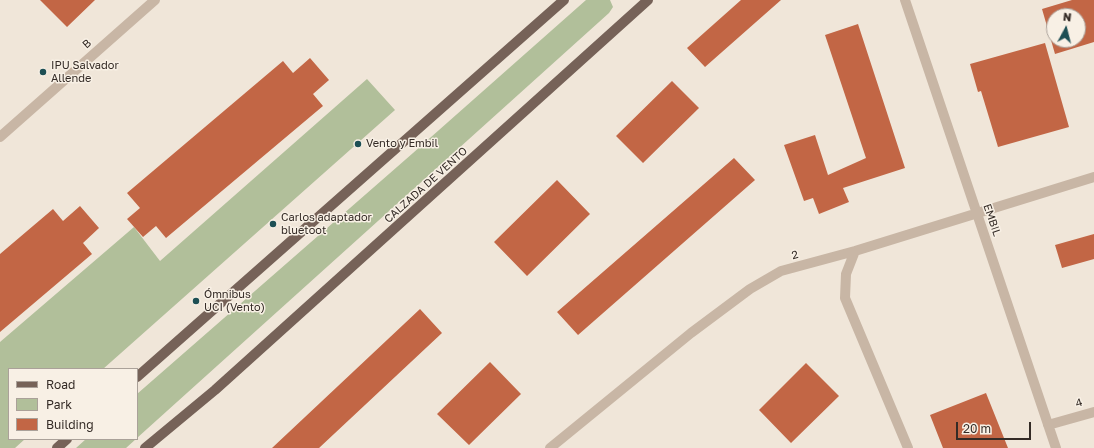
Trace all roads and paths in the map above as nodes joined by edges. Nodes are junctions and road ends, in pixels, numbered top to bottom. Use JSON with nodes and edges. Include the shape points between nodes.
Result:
{"nodes":[{"id":1,"x":155,"y":0,"type":"edge"},
{"id":2,"x":564,"y":0,"type":"edge"},
{"id":3,"x":636,"y":0,"type":"edge"},
{"id":4,"x":648,"y":0,"type":"edge"},
{"id":5,"x":905,"y":0,"type":"edge"},
{"id":6,"x":635,"y":12,"type":"junction"},
{"id":7,"x":0,"y":137,"type":"edge"},
{"id":8,"x":1094,"y":177,"type":"edge"},
{"id":9,"x":976,"y":213,"type":"junction"},
{"id":10,"x":855,"y":252,"type":"junction"},
{"id":11,"x":138,"y":376,"type":"edge"},
{"id":12,"x":1094,"y":412,"type":"edge"},
{"id":13,"x":1048,"y":425,"type":"junction"},
{"id":14,"x":66,"y":440,"type":"edge"},
{"id":15,"x":57,"y":448,"type":"edge"},
{"id":16,"x":145,"y":448,"type":"edge"},
{"id":17,"x":550,"y":448,"type":"edge"},
{"id":18,"x":908,"y":448,"type":"edge"},
{"id":19,"x":1056,"y":448,"type":"edge"}],
"edges":[{"from":1,"to":7,"type":"street","name":"B"},
{"from":2,"to":11,"type":"main road"},
{"from":3,"to":6,"type":"main road"},
{"from":4,"to":6,"type":"main road","name":"CALZADA DE VENTO"},
{"from":5,"to":9,"type":"street","name":"EMBIL"},
{"from":6,"to":16,"type":"main road","name":"CALZADA DE VENTO","via":[[215,390]]},
{"from":8,"to":9,"type":"street","name":"2"},
{"from":9,"to":10,"type":"street","name":"2"},
{"from":9,"to":13,"type":"street","name":"EMBIL"},
{"from":10,"to":17,"type":"street","name":"2","via":[[781,271],[750,289],[691,333]]},
{"from":10,"to":18,"type":"street","via":[[846,274],[846,298]]},
{"from":12,"to":13,"type":"street","name":"4"},
{"from":13,"to":19,"type":"street","name":"EMBIL"},
{"from":14,"to":15,"type":"main road"}]}
